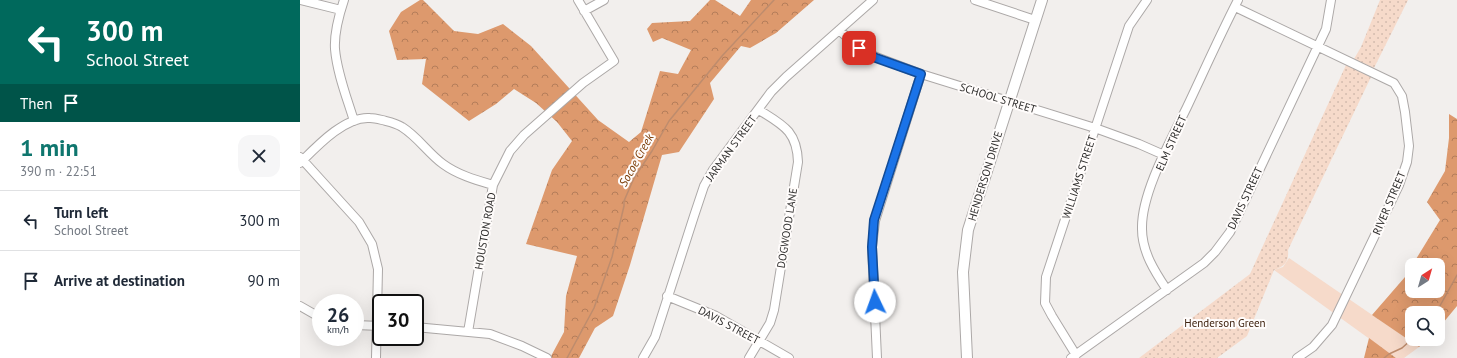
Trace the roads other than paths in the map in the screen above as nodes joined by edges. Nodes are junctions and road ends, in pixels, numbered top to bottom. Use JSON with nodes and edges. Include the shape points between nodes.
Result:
{"nodes":[{"id":1,"x":301,"y":0,"type":"edge"},
{"id":2,"x":344,"y":0,"type":"edge"},
{"id":3,"x":578,"y":0,"type":"edge"},
{"id":4,"x":604,"y":0,"type":"edge"},
{"id":5,"x":873,"y":0,"type":"edge"},
{"id":6,"x":975,"y":0,"type":"edge"},
{"id":7,"x":1042,"y":0,"type":"edge"},
{"id":8,"x":1147,"y":0,"type":"edge"},
{"id":9,"x":1331,"y":0,"type":"edge"},
{"id":10,"x":1236,"y":4,"type":"edge"},
{"id":11,"x":341,"y":10,"type":"junction"},
{"id":12,"x":584,"y":11,"type":"junction"},
{"id":13,"x":1035,"y":20,"type":"junction"},
{"id":14,"x":839,"y":30,"type":"junction"},
{"id":15,"x":1318,"y":47,"type":"junction"},
{"id":16,"x":921,"y":74,"type":"junction"},
{"id":17,"x":1008,"y":102,"type":"junction"},
{"id":18,"x":759,"y":110,"type":"junction"},
{"id":19,"x":354,"y":121,"type":"junction"},
{"id":20,"x":1095,"y":128,"type":"junction"},
{"id":21,"x":1164,"y":155,"type":"junction"},
{"id":22,"x":301,"y":160,"type":"edge"},
{"id":23,"x":493,"y":185,"type":"junction"},
{"id":24,"x":1167,"y":290,"type":"junction"},
{"id":25,"x":378,"y":294,"type":"edge"},
{"id":26,"x":667,"y":296,"type":"junction"},
{"id":27,"x":300,"y":306,"type":"edge"},
{"id":28,"x":312,"y":313,"type":"edge"},
{"id":29,"x":424,"y":328,"type":"edge"},
{"id":30,"x":468,"y":332,"type":"junction"},
{"id":31,"x":759,"y":341,"type":"junction"},
{"id":32,"x":377,"y":346,"type":"edge"},
{"id":33,"x":1074,"y":356,"type":"edge"},
{"id":34,"x":376,"y":358,"type":"edge"},
{"id":35,"x":547,"y":358,"type":"edge"},
{"id":36,"x":643,"y":358,"type":"edge"},
{"id":37,"x":749,"y":358,"type":"edge"},
{"id":38,"x":789,"y":358,"type":"edge"},
{"id":39,"x":877,"y":358,"type":"edge"},
{"id":40,"x":967,"y":358,"type":"edge"},
{"id":41,"x":1297,"y":358,"type":"edge"}],
"edges":[{"from":1,"to":11,"type":"street"},
{"from":2,"to":11,"type":"street"},
{"from":3,"to":12,"type":"street"},
{"from":4,"to":12,"type":"street"},
{"from":5,"to":14,"type":"street","name":"JARMAN STREET"},
{"from":6,"to":13,"type":"street"},
{"from":7,"to":13,"type":"main road","name":"HENDERSON DRIVE"},
{"from":8,"to":20,"type":"street","name":"WILLIAMS STREET","via":[[1129,26]]},
{"from":9,"to":15,"type":"street","name":"DAVIS STREET","via":[[1326,29]]},
{"from":10,"to":15,"type":"street","name":"RIVER STREET"},
{"from":10,"to":21,"type":"street","name":"ELM STREET"},
{"from":11,"to":19,"type":"street","via":[[335,48],[338,70]]},
{"from":12,"to":23,"type":"street","name":"HOUSTON ROAD","via":[[614,61],[583,83],[524,135],[510,151]]},
{"from":13,"to":17,"type":"main road","name":"HENDERSON DRIVE"},
{"from":14,"to":16,"type":"street","name":"SCHOOL STREET","via":[[859,48],[876,58]]},
{"from":14,"to":18,"type":"street","name":"JARMAN STREET","via":[[786,77]]},
{"from":15,"to":24,"type":"street","name":"DAVIS STREET","via":[[1230,232],[1204,263]]},
{"from":15,"to":41,"type":"street","name":"RIVER STREET","via":[[1394,83],[1402,96],[1409,146],[1399,185],[1332,325],[1313,347]]},
{"from":16,"to":17,"type":"street","name":"SCHOOL STREET"},
{"from":16,"to":39,"type":"street","via":[[874,220],[872,247]]},
{"from":17,"to":20,"type":"street","name":"SCHOOL STREET"},
{"from":17,"to":40,"type":"main road","name":"HENDERSON DRIVE","via":[[968,230],[963,272]]},
{"from":18,"to":26,"type":"street","name":"JARMAN STREET","via":[[713,170],[704,186]]},
{"from":18,"to":31,"type":"street","name":"DOGWOOD LANE","via":[[791,134],[796,142],[798,162],[774,310],[770,323]]},
{"from":19,"to":22,"type":"street","via":[[340,127]]},
{"from":19,"to":23,"type":"street","via":[[369,118],[392,122],[417,139],[443,165]]},
{"from":20,"to":21,"type":"street","name":"SCHOOL STREET"},
{"from":20,"to":33,"type":"street","name":"WILLIAMS STREET","via":[[1046,277],[1045,303]]},
{"from":21,"to":24,"type":"street","name":"ELM STREET","via":[[1146,200],[1142,230],[1145,248],[1154,271]]},
{"from":22,"to":25,"type":"street","via":[[359,222],[372,244],[378,269]]},
{"from":23,"to":30,"type":"street","name":"HOUSTON ROAD"},
{"from":24,"to":33,"type":"street","name":"DAVIS STREET"},
{"from":26,"to":31,"type":"street","name":"DAVIS STREET","via":[[716,316]]},
{"from":26,"to":36,"type":"street","name":"JARMAN STREET","via":[[655,337]]},
{"from":27,"to":28,"type":"street"},
{"from":29,"to":30,"type":"street"},
{"from":30,"to":35,"type":"street","via":[[490,334]]},
{"from":31,"to":37,"type":"street","name":"DOGWOOD LANE"},
{"from":31,"to":38,"type":"street","name":"DAVIS STREET"},
{"from":32,"to":34,"type":"street"}]}
